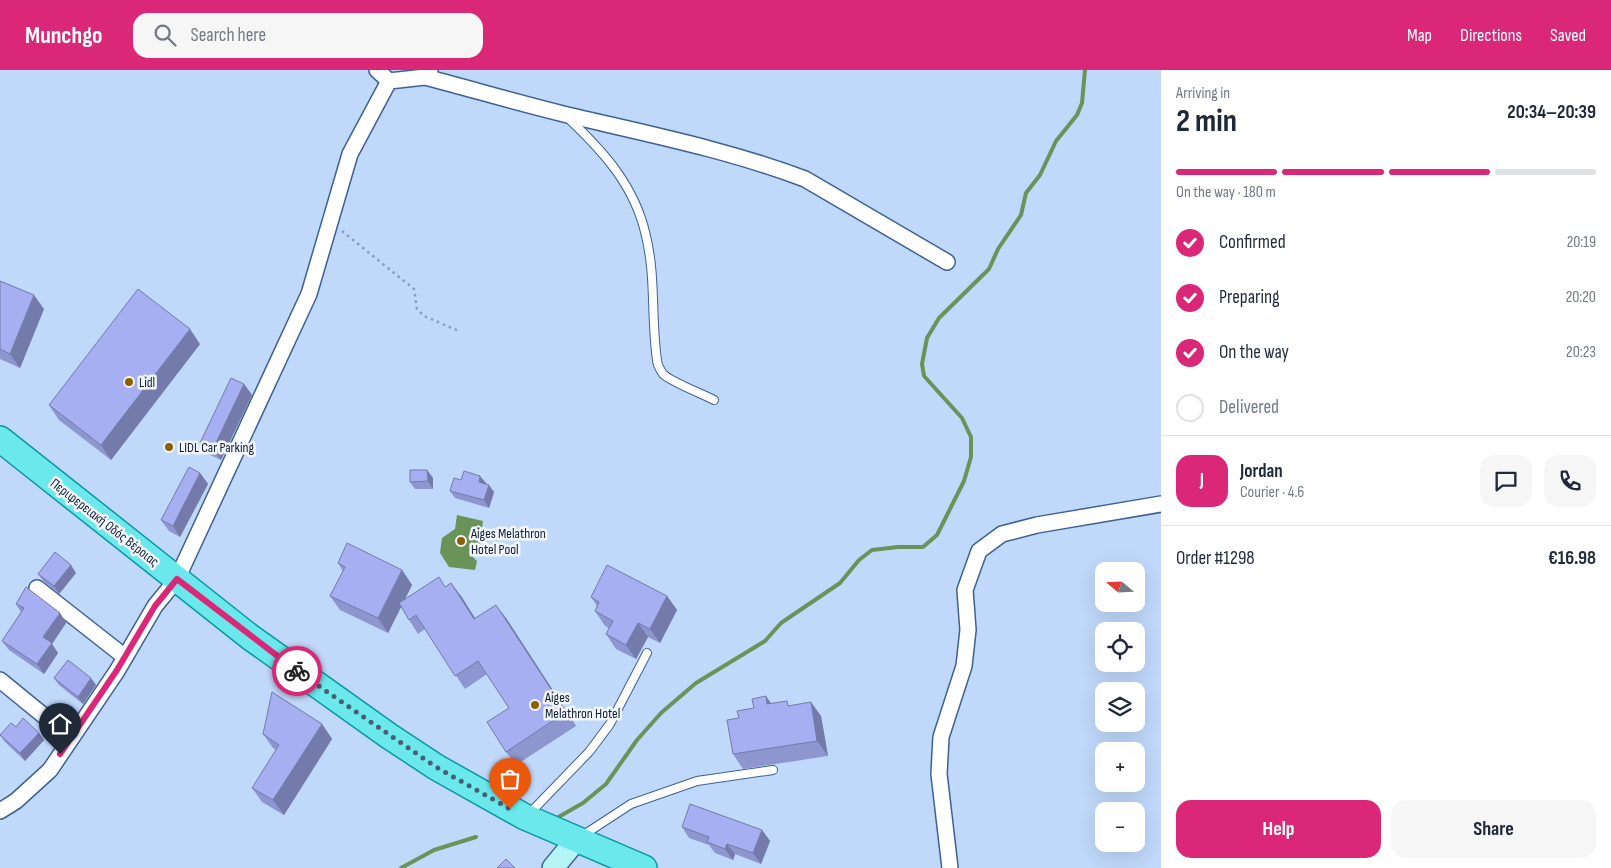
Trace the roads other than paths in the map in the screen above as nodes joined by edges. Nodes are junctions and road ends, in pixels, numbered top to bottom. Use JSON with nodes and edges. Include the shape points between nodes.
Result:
{"nodes":[{"id":1,"x":377,"y":70,"type":"edge"},
{"id":2,"x":427,"y":74,"type":"edge"},
{"id":3,"x":389,"y":81,"type":"junction"},
{"id":4,"x":563,"y":113,"type":"junction"},
{"id":5,"x":947,"y":262,"type":"dead end"},
{"id":6,"x":714,"y":400,"type":"dead end"},
{"id":7,"x":0,"y":439,"type":"edge"},
{"id":8,"x":1161,"y":504,"type":"edge"},
{"id":9,"x":177,"y":579,"type":"junction"},
{"id":10,"x":37,"y":588,"type":"dead end"},
{"id":11,"x":647,"y":653,"type":"dead end"},
{"id":12,"x":125,"y":657,"type":"junction"},
{"id":13,"x":0,"y":680,"type":"edge"},
{"id":14,"x":71,"y":738,"type":"junction"},
{"id":15,"x":773,"y":770,"type":"dead end"},
{"id":16,"x":0,"y":811,"type":"edge"},
{"id":17,"x":526,"y":817,"type":"junction"},
{"id":18,"x":576,"y":840,"type":"junction"},
{"id":19,"x":552,"y":868,"type":"edge"},
{"id":20,"x":644,"y":868,"type":"edge"},
{"id":21,"x":950,"y":868,"type":"edge"}],
"edges":[{"from":1,"to":3,"type":"street"},
{"from":2,"to":3,"type":"street"},
{"from":2,"to":4,"type":"street"},
{"from":3,"to":9,"type":"street","via":[[350,154],[309,294]]},
{"from":4,"to":5,"type":"street","via":[[685,142],[805,179]]},
{"from":4,"to":6,"type":"lane","via":[[602,150],[623,179],[637,207],[646,237],[655,308],[657,362],[664,374]]},
{"from":7,"to":9,"type":"main road","name":"Περιφερειακή Οδός Βέροιας"},
{"from":8,"to":21,"type":"street","via":[[1002,534],[979,551],[964,590],[968,630],[964,666],[941,737],[939,774]]},
{"from":9,"to":12,"type":"street","via":[[155,606]]},
{"from":9,"to":17,"type":"main road","name":"Περιφερειακή Οδός Βέροιας","via":[[250,637],[389,736],[436,767]]},
{"from":10,"to":12,"type":"street"},
{"from":11,"to":17,"type":"lane","via":[[610,724],[589,752]]},
{"from":12,"to":14,"type":"street"},
{"from":13,"to":14,"type":"street"},
{"from":14,"to":16,"type":"street","via":[[50,770]]},
{"from":15,"to":18,"type":"lane","via":[[697,781],[631,804]]},
{"from":17,"to":18,"type":"main road","name":"Περιφερειακή Οδός Βέροιας"},
{"from":18,"to":19,"type":"street"},
{"from":18,"to":20,"type":"main road","name":"Περιφερειακή Οδός Βέροιας"}]}
